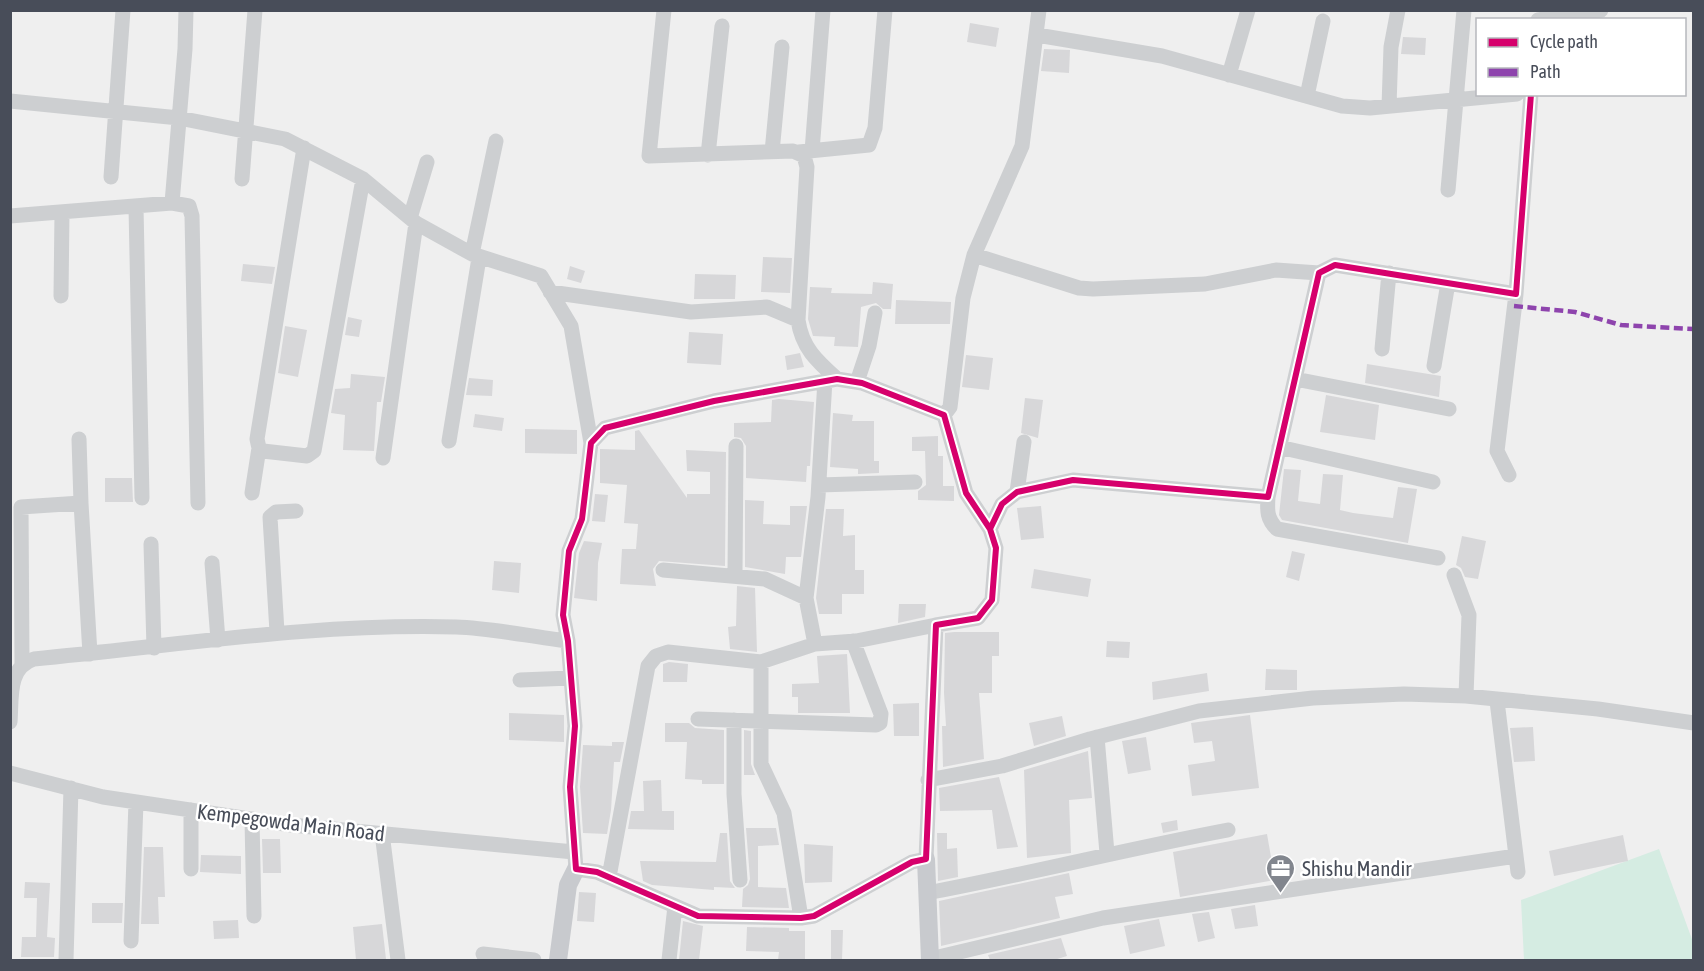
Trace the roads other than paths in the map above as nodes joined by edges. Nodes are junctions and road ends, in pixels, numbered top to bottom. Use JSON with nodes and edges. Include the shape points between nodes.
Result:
{"nodes":[{"id":1,"x":123,"y":10,"type":"edge"},
{"id":2,"x":186,"y":10,"type":"edge"},
{"id":3,"x":255,"y":10,"type":"edge"},
{"id":4,"x":664,"y":10,"type":"edge"},
{"id":5,"x":823,"y":10,"type":"edge"},
{"id":6,"x":885,"y":10,"type":"edge"},
{"id":7,"x":1039,"y":10,"type":"edge"},
{"id":8,"x":1248,"y":10,"type":"edge"},
{"id":9,"x":1398,"y":10,"type":"edge"},
{"id":10,"x":1464,"y":10,"type":"edge"},
{"id":11,"x":1600,"y":10,"type":"edge"},
{"id":12,"x":1538,"y":16,"type":"edge"},
{"id":13,"x":1323,"y":21,"type":"dead end"},
{"id":14,"x":722,"y":27,"type":"dead end"},
{"id":15,"x":1036,"y":34,"type":"junction"},
{"id":16,"x":782,"y":46,"type":"dead end"},
{"id":17,"x":1229,"y":75,"type":"junction"},
{"id":18,"x":1307,"y":96,"type":"junction"},
{"id":19,"x":1497,"y":96,"type":"edge"},
{"id":20,"x":1531,"y":96,"type":"edge"},
{"id":21,"x":1455,"y":100,"type":"junction"},
{"id":22,"x":10,"y":101,"type":"edge"},
{"id":23,"x":1389,"y":106,"type":"junction"},
{"id":24,"x":115,"y":111,"type":"junction"},
{"id":25,"x":179,"y":118,"type":"junction"},
{"id":26,"x":243,"y":130,"type":"junction"},
{"id":27,"x":495,"y":141,"type":"dead end"},
{"id":28,"x":304,"y":148,"type":"junction"},
{"id":29,"x":806,"y":151,"type":"junction"},
{"id":30,"x":771,"y":152,"type":"junction"},
{"id":31,"x":708,"y":155,"type":"junction"},
{"id":32,"x":427,"y":162,"type":"dead end"},
{"id":33,"x":111,"y":177,"type":"dead end"},
{"id":34,"x":242,"y":178,"type":"dead end"},
{"id":35,"x":363,"y":179,"type":"junction"},
{"id":36,"x":1448,"y":190,"type":"dead end"},
{"id":37,"x":172,"y":203,"type":"junction"},
{"id":38,"x":136,"y":207,"type":"junction"},
{"id":39,"x":62,"y":213,"type":"junction"},
{"id":40,"x":10,"y":216,"type":"edge"},
{"id":41,"x":413,"y":221,"type":"junction"},
{"id":42,"x":974,"y":255,"type":"junction"},
{"id":43,"x":476,"y":256,"type":"junction"},
{"id":44,"x":1319,"y":273,"type":"junction"},
{"id":45,"x":1389,"y":273,"type":"junction"},
{"id":46,"x":1448,"y":283,"type":"junction"},
{"id":47,"x":550,"y":292,"type":"junction"},
{"id":48,"x":1516,"y":294,"type":"junction"},
{"id":49,"x":61,"y":296,"type":"dead end"},
{"id":50,"x":875,"y":313,"type":"dead end"},
{"id":51,"x":798,"y":320,"type":"junction"},
{"id":52,"x":1382,"y":349,"type":"dead end"},
{"id":53,"x":1434,"y":366,"type":"dead end"},
{"id":54,"x":831,"y":379,"type":"junction"},
{"id":55,"x":1295,"y":379,"type":"junction"},
{"id":56,"x":857,"y":382,"type":"junction"},
{"id":57,"x":1449,"y":409,"type":"dead end"},
{"id":58,"x":944,"y":415,"type":"junction"},
{"id":59,"x":79,"y":439,"type":"dead end"},
{"id":60,"x":449,"y":441,"type":"dead end"},
{"id":61,"x":1024,"y":442,"type":"dead end"},
{"id":62,"x":591,"y":443,"type":"junction"},
{"id":63,"x":736,"y":446,"type":"dead end"},
{"id":64,"x":1279,"y":447,"type":"junction"},
{"id":65,"x":259,"y":448,"type":"junction"},
{"id":66,"x":383,"y":458,"type":"dead end"},
{"id":67,"x":1509,"y":475,"type":"dead end"},
{"id":68,"x":915,"y":482,"type":"dead end"},
{"id":69,"x":1433,"y":482,"type":"dead end"},
{"id":70,"x":819,"y":485,"type":"junction"},
{"id":71,"x":1017,"y":492,"type":"junction"},
{"id":72,"x":252,"y":493,"type":"dead end"},
{"id":73,"x":1268,"y":497,"type":"junction"},
{"id":74,"x":142,"y":498,"type":"dead end"},
{"id":75,"x":198,"y":502,"type":"dead end"},
{"id":76,"x":81,"y":503,"type":"junction"},
{"id":77,"x":296,"y":511,"type":"dead end"},
{"id":78,"x":990,"y":529,"type":"junction"},
{"id":79,"x":151,"y":544,"type":"dead end"},
{"id":80,"x":1438,"y":558,"type":"dead end"},
{"id":81,"x":212,"y":563,"type":"dead end"},
{"id":82,"x":663,"y":570,"type":"dead end"},
{"id":83,"x":735,"y":574,"type":"junction"},
{"id":84,"x":1454,"y":575,"type":"dead end"},
{"id":85,"x":16,"y":587,"type":"edge"},
{"id":86,"x":806,"y":598,"type":"junction"},
{"id":87,"x":936,"y":625,"type":"junction"},
{"id":88,"x":277,"y":633,"type":"junction"},
{"id":89,"x":218,"y":640,"type":"junction"},
{"id":90,"x":568,"y":641,"type":"junction"},
{"id":91,"x":853,"y":641,"type":"junction"},
{"id":92,"x":815,"y":644,"type":"junction"},
{"id":93,"x":154,"y":648,"type":"junction"},
{"id":94,"x":90,"y":654,"type":"junction"},
{"id":95,"x":762,"y":662,"type":"junction"},
{"id":96,"x":22,"y":663,"type":"junction"},
{"id":97,"x":571,"y":678,"type":"junction"},
{"id":98,"x":520,"y":680,"type":"dead end"},
{"id":99,"x":1466,"y":696,"type":"junction"},
{"id":100,"x":1497,"y":701,"type":"junction"},
{"id":101,"x":698,"y":719,"type":"dead end"},
{"id":102,"x":734,"y":720,"type":"junction"},
{"id":103,"x":10,"y":722,"type":"edge"},
{"id":104,"x":760,"y":722,"type":"junction"},
{"id":105,"x":1694,"y":723,"type":"edge"},
{"id":106,"x":1097,"y":737,"type":"junction"},
{"id":107,"x":10,"y":773,"type":"edge"},
{"id":108,"x":928,"y":780,"type":"junction"},
{"id":109,"x":71,"y":788,"type":"junction"},
{"id":110,"x":136,"y":802,"type":"junction"},
{"id":111,"x":191,"y":810,"type":"junction"},
{"id":112,"x":252,"y":819,"type":"junction"},
{"id":113,"x":1228,"y":830,"type":"dead end"},
{"id":114,"x":382,"y":833,"type":"junction"},
{"id":115,"x":1107,"y":853,"type":"junction"},
{"id":116,"x":926,"y":859,"type":"junction"},
{"id":117,"x":575,"y":861,"type":"junction"},
{"id":118,"x":191,"y":869,"type":"dead end"},
{"id":119,"x":609,"y":877,"type":"junction"},
{"id":120,"x":740,"y":880,"type":"dead end"},
{"id":121,"x":927,"y":893,"type":"junction"},
{"id":122,"x":675,"y":906,"type":"junction"},
{"id":123,"x":254,"y":916,"type":"dead end"},
{"id":124,"x":801,"y":918,"type":"junction"},
{"id":125,"x":131,"y":941,"type":"dead end"},
{"id":126,"x":483,"y":954,"type":"dead end"},
{"id":127,"x":930,"y":959,"type":"edge"},
{"id":128,"x":66,"y":960,"type":"edge"},
{"id":129,"x":398,"y":960,"type":"edge"},
{"id":130,"x":534,"y":960,"type":"edge"},
{"id":131,"x":558,"y":960,"type":"edge"},
{"id":132,"x":669,"y":960,"type":"edge"}],
"edges":[{"from":1,"to":24,"type":"street"},
{"from":2,"to":25,"type":"street"},
{"from":3,"to":26,"type":"street"},
{"from":4,"to":31,"type":"street","via":[[649,156]]},
{"from":5,"to":29,"type":"street"},
{"from":6,"to":29,"type":"street","via":[[875,128],[869,145]]},
{"from":7,"to":15,"type":"street"},
{"from":8,"to":17,"type":"street"},
{"from":9,"to":23,"type":"street","via":[[1391,47]]},
{"from":10,"to":21,"type":"street"},
{"from":11,"to":12,"type":"street"},
{"from":13,"to":18,"type":"street"},
{"from":14,"to":31,"type":"street"},
{"from":15,"to":17,"type":"street","via":[[1162,56]]},
{"from":15,"to":42,"type":"street","via":[[1022,146]]},
{"from":16,"to":30,"type":"street"},
{"from":17,"to":18,"type":"street"},
{"from":18,"to":23,"type":"street","via":[[1342,105]]},
{"from":19,"to":21,"type":"street"},
{"from":20,"to":48,"type":"street"},
{"from":21,"to":23,"type":"street"},
{"from":21,"to":36,"type":"street"},
{"from":22,"to":24,"type":"street"},
{"from":24,"to":25,"type":"street"},
{"from":24,"to":33,"type":"street"},
{"from":25,"to":26,"type":"street"},
{"from":25,"to":37,"type":"street"},
{"from":26,"to":28,"type":"street","via":[[285,139]]},
{"from":26,"to":34,"type":"street"},
{"from":27,"to":43,"type":"street"},
{"from":28,"to":35,"type":"street"},
{"from":28,"to":65,"type":"street","via":[[257,439]]},
{"from":29,"to":30,"type":"street"},
{"from":29,"to":51,"type":"street"},
{"from":30,"to":31,"type":"street"},
{"from":32,"to":41,"type":"street","via":[[413,201]]},
{"from":35,"to":41,"type":"street"},
{"from":35,"to":65,"type":"street","via":[[314,451],[307,456]]},
{"from":37,"to":38,"type":"street"},
{"from":37,"to":75,"type":"street","via":[[189,206],[192,216]]},
{"from":38,"to":39,"type":"street"},
{"from":38,"to":74,"type":"street"},
{"from":39,"to":40,"type":"street"},
{"from":39,"to":49,"type":"street"},
{"from":41,"to":43,"type":"street"},
{"from":41,"to":66,"type":"street"},
{"from":42,"to":44,"type":"street","via":[[1078,288],[1093,289],[1205,284],[1276,270]]},
{"from":42,"to":58,"type":"street","via":[[963,298],[950,407]]},
{"from":43,"to":47,"type":"street","via":[[541,276]]},
{"from":43,"to":60,"type":"street"},
{"from":44,"to":45,"type":"street","via":[[1335,265]]},
{"from":44,"to":55,"type":"street"},
{"from":45,"to":46,"type":"street"},
{"from":45,"to":52,"type":"street"},
{"from":46,"to":48,"type":"street"},
{"from":46,"to":53,"type":"street"},
{"from":47,"to":51,"type":"street","via":[[691,312],[767,307]]},
{"from":47,"to":62,"type":"street","via":[[571,326]]},
{"from":48,"to":67,"type":"street","via":[[1497,451]]},
{"from":50,"to":56,"type":"street"},
{"from":51,"to":54,"type":"street","via":[[810,354]]},
{"from":54,"to":56,"type":"street"},
{"from":54,"to":62,"type":"street","via":[[714,401],[605,428]]},
{"from":54,"to":70,"type":"street"},
{"from":55,"to":57,"type":"street"},
{"from":55,"to":64,"type":"street"},
{"from":56,"to":58,"type":"street"},
{"from":58,"to":78,"type":"street","via":[[966,493]]},
{"from":59,"to":76,"type":"street"},
{"from":61,"to":71,"type":"street"},
{"from":62,"to":90,"type":"street","via":[[582,519],[569,551],[564,587],[563,615]]},
{"from":63,"to":83,"type":"street"},
{"from":64,"to":69,"type":"street"},
{"from":64,"to":73,"type":"street"},
{"from":65,"to":72,"type":"street"},
{"from":68,"to":70,"type":"street"},
{"from":70,"to":86,"type":"street"},
{"from":71,"to":73,"type":"street","via":[[1073,480]]},
{"from":71,"to":78,"type":"street","via":[[1002,504]]},
{"from":73,"to":80,"type":"street","via":[[1267,512],[1277,529]]},
{"from":76,"to":85,"type":"street","via":[[21,507]]},
{"from":76,"to":94,"type":"street"},
{"from":77,"to":88,"type":"street","via":[[276,512],[270,517]]},
{"from":78,"to":87,"type":"street","via":[[996,549],[992,600],[978,618]]},
{"from":79,"to":93,"type":"street"},
{"from":81,"to":89,"type":"street"},
{"from":82,"to":83,"type":"street"},
{"from":83,"to":86,"type":"street","via":[[765,579]]},
{"from":84,"to":99,"type":"street","via":[[1469,615]]},
{"from":85,"to":96,"type":"street"},
{"from":86,"to":92,"type":"street"},
{"from":87,"to":91,"type":"street"},
{"from":87,"to":108,"type":"street"},
{"from":88,"to":89,"type":"street"},
{"from":88,"to":90,"type":"street","via":[[458,627]]},
{"from":89,"to":93,"type":"street"},
{"from":90,"to":97,"type":"street"},
{"from":91,"to":92,"type":"street"},
{"from":91,"to":104,"type":"street","via":[[881,714],[880,723],[872,726]]},
{"from":92,"to":95,"type":"street"},
{"from":93,"to":94,"type":"street"},
{"from":94,"to":96,"type":"street"},
{"from":95,"to":104,"type":"street"},
{"from":95,"to":119,"type":"street","via":[[668,652],[656,656],[648,666]]},
{"from":96,"to":103,"type":"street","via":[[12,684]]},
{"from":97,"to":98,"type":"street"},
{"from":97,"to":117,"type":"street","via":[[575,726],[570,787]]},
{"from":99,"to":100,"type":"street"},
{"from":99,"to":106,"type":"street","via":[[1404,694],[1222,708]]},
{"from":100,"to":105,"type":"street","via":[[1598,709]]},
{"from":100,"to":127,"type":"street","via":[[1517,864],[1102,918]]},
{"from":101,"to":102,"type":"street"},
{"from":102,"to":104,"type":"street"},
{"from":102,"to":120,"type":"street"},
{"from":104,"to":124,"type":"street","via":[[761,764],[784,813]]},
{"from":106,"to":108,"type":"street","via":[[1002,766]]},
{"from":106,"to":115,"type":"street"},
{"from":107,"to":109,"type":"street","name":"Kempegowda Main Road"},
{"from":108,"to":116,"type":"street"},
{"from":109,"to":110,"type":"street","name":"Kempegowda Main Road"},
{"from":109,"to":128,"type":"street"},
{"from":110,"to":111,"type":"street","name":"Kempegowda Main Road"},
{"from":110,"to":125,"type":"street"},
{"from":111,"to":112,"type":"street","name":"Kempegowda Main Road"},
{"from":111,"to":118,"type":"street"},
{"from":112,"to":114,"type":"street","name":"Kempegowda Main Road"},
{"from":112,"to":123,"type":"street"},
{"from":113,"to":115,"type":"street"},
{"from":114,"to":117,"type":"street","name":"Kempegowda Main Road"},
{"from":114,"to":129,"type":"street"},
{"from":115,"to":121,"type":"street","via":[[1044,871]]},
{"from":116,"to":121,"type":"main road"},
{"from":116,"to":124,"type":"street","via":[[912,862],[814,916]]},
{"from":117,"to":119,"type":"street","name":"Kempegowda Main Road"},
{"from":117,"to":131,"type":"main road"},
{"from":119,"to":122,"type":"street","name":"Kempegowda Main Road"},
{"from":121,"to":127,"type":"main road"},
{"from":122,"to":124,"type":"street","name":"Kempegowda Main Road","via":[[698,916]]},
{"from":122,"to":132,"type":"street"},
{"from":126,"to":130,"type":"street"}]}
